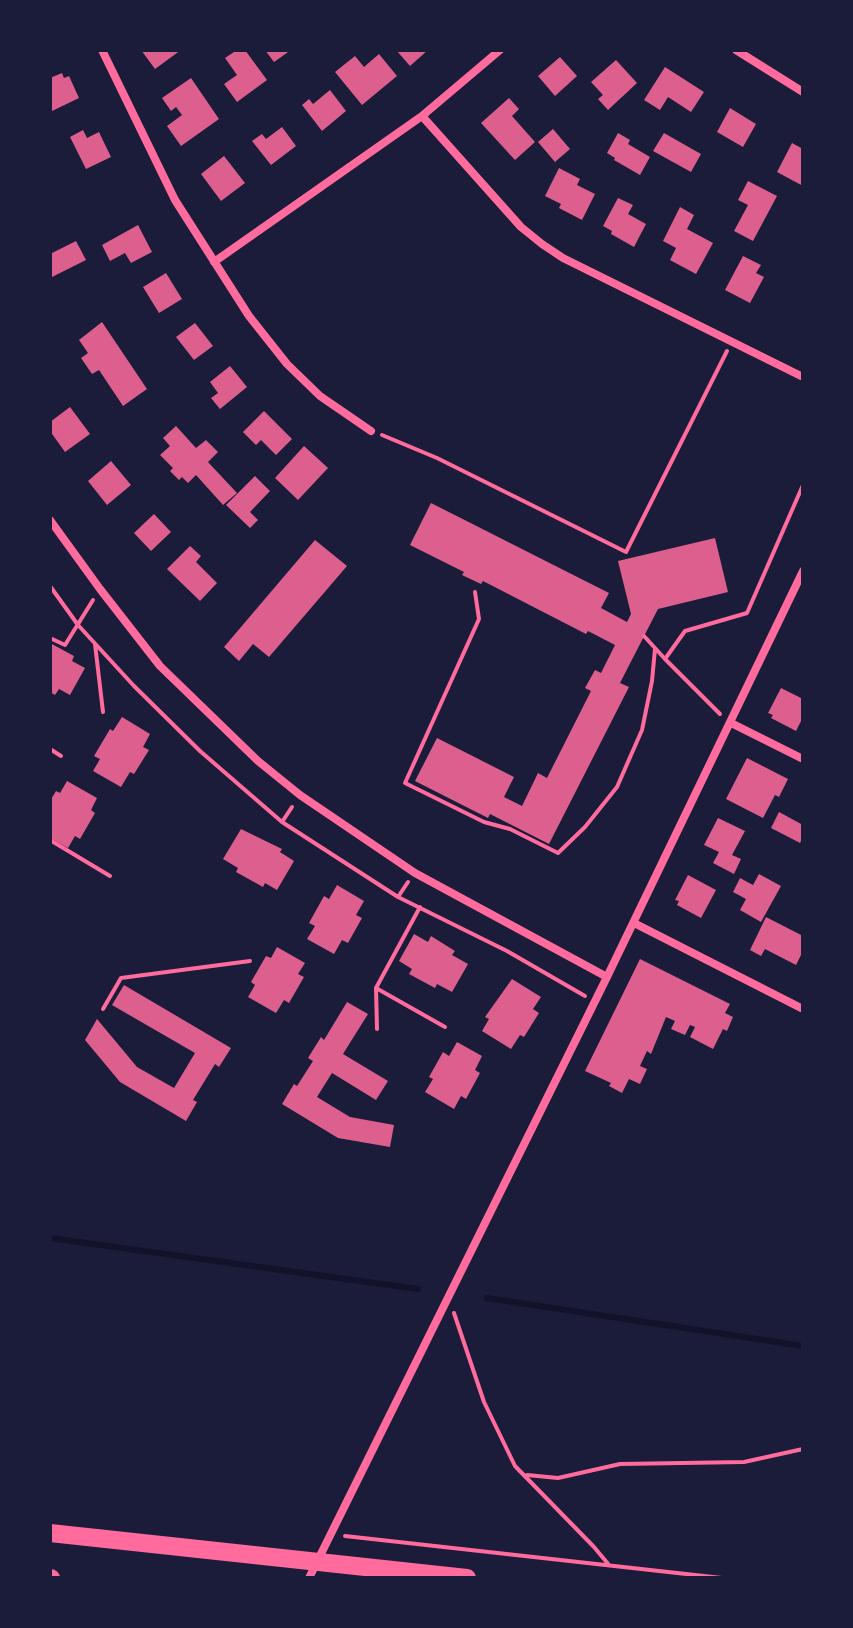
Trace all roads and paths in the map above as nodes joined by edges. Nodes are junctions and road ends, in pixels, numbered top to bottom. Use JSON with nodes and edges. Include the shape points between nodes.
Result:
{"nodes":[{"id":1,"x":102,"y":50,"type":"edge"},
{"id":2,"x":500,"y":50,"type":"edge"},
{"id":3,"x":736,"y":50,"type":"edge"},
{"id":4,"x":803,"y":92,"type":"edge"},
{"id":5,"x":422,"y":116,"type":"junction"},
{"id":6,"x":214,"y":262,"type":"junction"},
{"id":7,"x":722,"y":361,"type":"dead end"},
{"id":8,"x":803,"y":377,"type":"edge"},
{"id":9,"x":371,"y":431,"type":"joint"},
{"id":10,"x":803,"y":485,"type":"edge"},
{"id":11,"x":50,"y":520,"type":"edge"},
{"id":12,"x":803,"y":571,"type":"edge"},
{"id":13,"x":100,"y":589,"type":"junction"},
{"id":14,"x":798,"y":591,"type":"edge"},
{"id":15,"x":475,"y":592,"type":"dead end"},
{"id":16,"x":644,"y":636,"type":"dead end"},
{"id":17,"x":50,"y":638,"type":"edge"},
{"id":18,"x":94,"y":642,"type":"dead end"},
{"id":19,"x":655,"y":649,"type":"junction"},
{"id":20,"x":665,"y":659,"type":"junction"},
{"id":21,"x":103,"y":712,"type":"dead end"},
{"id":22,"x":720,"y":714,"type":"dead end"},
{"id":23,"x":731,"y":723,"type":"junction"},
{"id":24,"x":50,"y":749,"type":"edge"},
{"id":25,"x":61,"y":756,"type":"dead end"},
{"id":26,"x":803,"y":759,"type":"edge"},
{"id":27,"x":50,"y":840,"type":"edge"},
{"id":28,"x":110,"y":876,"type":"dead end"},
{"id":29,"x":420,"y":907,"type":"dead end"},
{"id":30,"x":634,"y":923,"type":"junction"},
{"id":31,"x":250,"y":961,"type":"dead end"},
{"id":32,"x":607,"y":977,"type":"junction"},
{"id":33,"x":376,"y":988,"type":"junction"},
{"id":34,"x":103,"y":1009,"type":"dead end"},
{"id":35,"x":803,"y":1009,"type":"edge"},
{"id":36,"x":445,"y":1027,"type":"dead end"},
{"id":37,"x":377,"y":1029,"type":"dead end"},
{"id":38,"x":448,"y":1298,"type":"junction"},
{"id":39,"x":803,"y":1449,"type":"edge"},
{"id":40,"x":524,"y":1475,"type":"junction"},
{"id":41,"x":50,"y":1533,"type":"edge"},
{"id":42,"x":330,"y":1535,"type":"junction"},
{"id":43,"x":609,"y":1565,"type":"junction"},
{"id":44,"x":313,"y":1569,"type":"edge"},
{"id":45,"x":467,"y":1578,"type":"edge"},
{"id":46,"x":722,"y":1578,"type":"edge"}],
"edges":[{"from":1,"to":6,"type":"street","via":[[175,200]]},
{"from":2,"to":5,"type":"street"},
{"from":3,"to":4,"type":"street"},
{"from":5,"to":6,"type":"street"},
{"from":5,"to":8,"type":"street","via":[[542,244]]},
{"from":6,"to":9,"type":"street","via":[[287,364],[320,396]]},
{"from":7,"to":9,"type":"path","via":[[626,552]]},
{"from":10,"to":20,"type":"path","via":[[747,613],[685,631]]},
{"from":11,"to":13,"type":"street"},
{"from":12,"to":14,"type":"street"},
{"from":13,"to":17,"type":"path","via":[[65,645]]},
{"from":13,"to":32,"type":"street","via":[[160,666],[300,795],[415,873]]},
{"from":14,"to":23,"type":"street"},
{"from":15,"to":19,"type":"path","via":[[479,619],[405,783],[558,853],[617,787],[642,730]]},
{"from":16,"to":19,"type":"path"},
{"from":18,"to":21,"type":"path"},
{"from":19,"to":20,"type":"path"},
{"from":20,"to":22,"type":"path"},
{"from":23,"to":26,"type":"street"},
{"from":23,"to":30,"type":"street"},
{"from":24,"to":25,"type":"path"},
{"from":27,"to":28,"type":"path"},
{"from":29,"to":33,"type":"path"},
{"from":30,"to":32,"type":"street"},
{"from":30,"to":35,"type":"street"},
{"from":31,"to":34,"type":"path","via":[[121,978]]},
{"from":32,"to":38,"type":"street"},
{"from":33,"to":36,"type":"path"},
{"from":33,"to":37,"type":"path"},
{"from":38,"to":40,"type":"path","via":[[484,1402]]},
{"from":38,"to":42,"type":"street"},
{"from":39,"to":40,"type":"path","via":[[744,1462],[620,1464],[558,1478]]},
{"from":40,"to":43,"type":"path"},
{"from":41,"to":44,"type":"main road"},
{"from":42,"to":43,"type":"path"},
{"from":42,"to":44,"type":"street"},
{"from":43,"to":46,"type":"path"},
{"from":44,"to":45,"type":"main road"}]}
